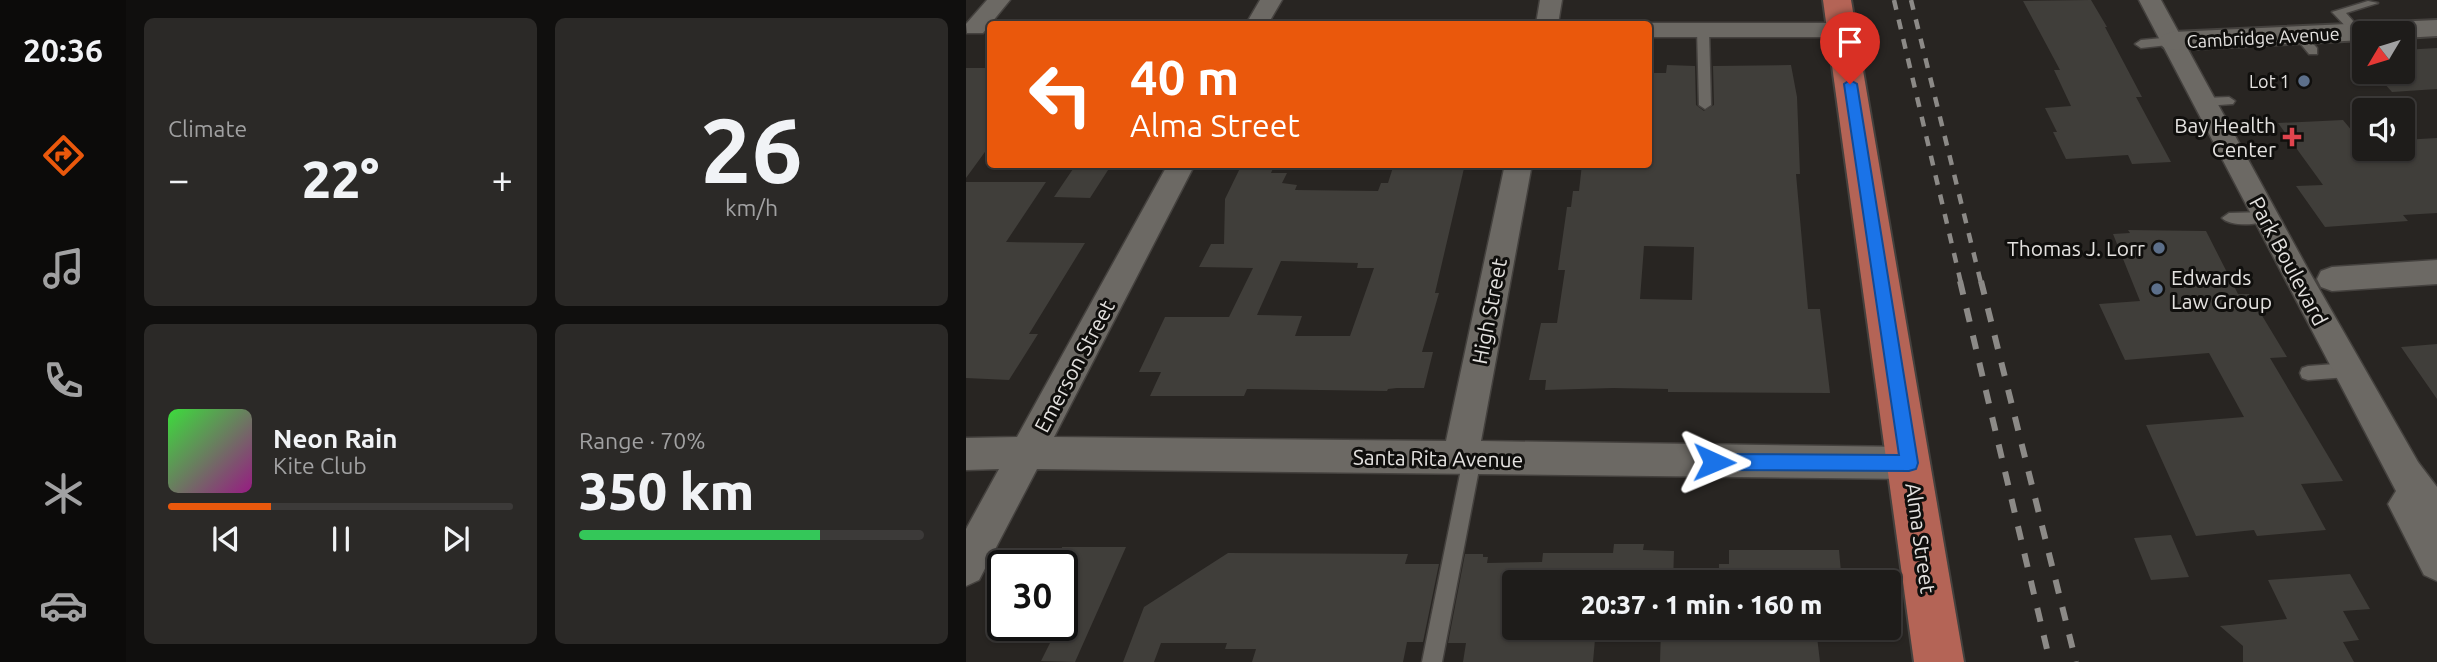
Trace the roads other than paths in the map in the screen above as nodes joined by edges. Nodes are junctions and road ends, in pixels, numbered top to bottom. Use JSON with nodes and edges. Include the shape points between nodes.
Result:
{"nodes":[{"id":1,"x":999,"y":0,"type":"edge"},
{"id":2,"x":1271,"y":0,"type":"edge"},
{"id":3,"x":1551,"y":0,"type":"edge"},
{"id":4,"x":2150,"y":0,"type":"edge"},
{"id":5,"x":2372,"y":3,"type":"dead end"},
{"id":6,"x":1839,"y":15,"type":"edge"},
{"id":7,"x":1259,"y":21,"type":"edge"},
{"id":8,"x":1548,"y":21,"type":"edge"},
{"id":9,"x":2348,"y":22,"type":"junction"},
{"id":10,"x":977,"y":28,"type":"edge"},
{"id":11,"x":2437,"y":28,"type":"edge"},
{"id":12,"x":1652,"y":30,"type":"edge"},
{"id":13,"x":1703,"y":30,"type":"junction"},
{"id":14,"x":2173,"y":41,"type":"junction"},
{"id":15,"x":2141,"y":44,"type":"dead end"},
{"id":16,"x":1706,"y":105,"type":"dead end"},
{"id":17,"x":1180,"y":168,"type":"edge"},
{"id":18,"x":1518,"y":168,"type":"edge"},
{"id":19,"x":2265,"y":217,"type":"junction"},
{"id":20,"x":2229,"y":218,"type":"dead end"},
{"id":21,"x":2437,"y":272,"type":"edge"},
{"id":22,"x":2332,"y":279,"type":"dead end"},
{"id":23,"x":2348,"y":370,"type":"junction"},
{"id":24,"x":2308,"y":373,"type":"dead end"},
{"id":25,"x":1027,"y":453,"type":"junction"},
{"id":26,"x":966,"y":454,"type":"edge"},
{"id":27,"x":1466,"y":458,"type":"junction"},
{"id":28,"x":1909,"y":463,"type":"junction"},
{"id":29,"x":2420,"y":499,"type":"edge"},
{"id":30,"x":2437,"y":561,"type":"edge"},
{"id":31,"x":966,"y":567,"type":"edge"},
{"id":32,"x":1432,"y":662,"type":"edge"},
{"id":33,"x":1939,"y":662,"type":"edge"}],
"edges":[{"from":1,"to":10,"type":"street"},
{"from":2,"to":7,"type":"street"},
{"from":3,"to":8,"type":"street"},
{"from":4,"to":14,"type":"street","name":"Park Boulevard"},
{"from":5,"to":9,"type":"lane"},
{"from":6,"to":13,"type":"street"},
{"from":6,"to":28,"type":"main road","name":"Alma Street"},
{"from":9,"to":11,"type":"street","name":"Cambridge Avenue"},
{"from":9,"to":14,"type":"street","name":"Cambridge Avenue","via":[[2306,43]]},
{"from":12,"to":13,"type":"street"},
{"from":13,"to":16,"type":"lane"},
{"from":14,"to":15,"type":"lane"},
{"from":14,"to":19,"type":"street","name":"Park Boulevard","via":[[2217,101]]},
{"from":17,"to":25,"type":"street","name":"Emerson Street"},
{"from":18,"to":27,"type":"street","name":"High Street"},
{"from":19,"to":20,"type":"lane"},
{"from":19,"to":23,"type":"street","name":"Park Boulevard"},
{"from":21,"to":22,"type":"street"},
{"from":23,"to":24,"type":"lane"},
{"from":23,"to":29,"type":"street","name":"Park Boulevard"},
{"from":25,"to":26,"type":"street","name":"Santa Rita Avenue"},
{"from":25,"to":27,"type":"street","name":"Santa Rita Avenue"},
{"from":25,"to":31,"type":"street","name":"Emerson Street"},
{"from":27,"to":28,"type":"street","name":"Santa Rita Avenue"},
{"from":27,"to":32,"type":"lane"},
{"from":28,"to":33,"type":"main road","name":"Alma Street"},
{"from":29,"to":30,"type":"street","name":"Park Boulevard"}]}
